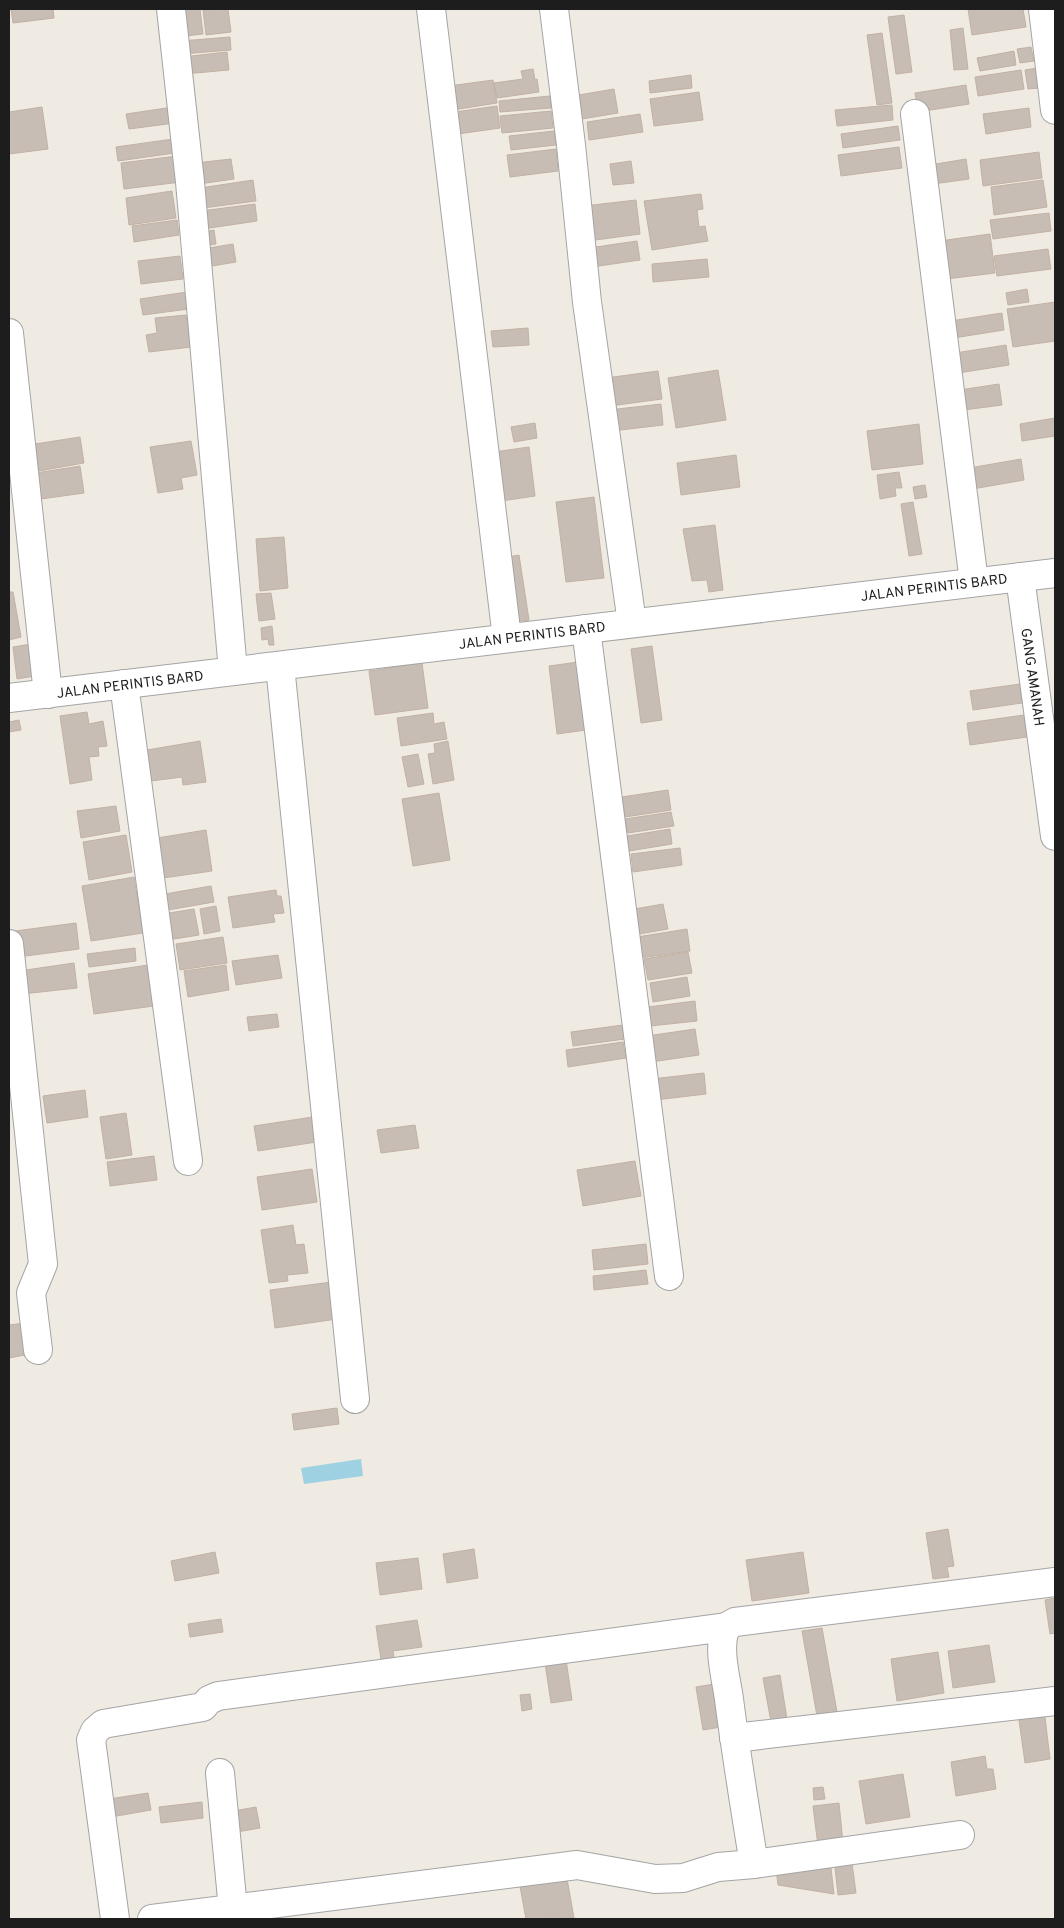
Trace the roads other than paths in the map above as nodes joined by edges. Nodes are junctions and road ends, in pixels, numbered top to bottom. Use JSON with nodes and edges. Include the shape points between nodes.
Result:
{"nodes":[{"id":1,"x":170,"y":9,"type":"edge"},
{"id":2,"x":431,"y":9,"type":"edge"},
{"id":3,"x":554,"y":9,"type":"edge"},
{"id":4,"x":1043,"y":9,"type":"edge"},
{"id":5,"x":1055,"y":110,"type":"edge"},
{"id":6,"x":915,"y":114,"type":"dead end"},
{"id":7,"x":9,"y":333,"type":"edge"},
{"id":8,"x":1055,"y":572,"type":"edge"},
{"id":9,"x":1020,"y":577,"type":"junction"},
{"id":10,"x":974,"y":582,"type":"junction"},
{"id":11,"x":632,"y":623,"type":"junction"},
{"id":12,"x":586,"y":629,"type":"junction"},
{"id":13,"x":507,"y":638,"type":"junction"},
{"id":14,"x":280,"y":666,"type":"junction"},
{"id":15,"x":233,"y":671,"type":"junction"},
{"id":16,"x":124,"y":684,"type":"junction"},
{"id":17,"x":48,"y":694,"type":"junction"},
{"id":18,"x":9,"y":698,"type":"edge"},
{"id":19,"x":1055,"y":836,"type":"edge"},
{"id":20,"x":9,"y":944,"type":"edge"},
{"id":21,"x":188,"y":1161,"type":"dead end"},
{"id":22,"x":668,"y":1276,"type":"dead end"},
{"id":23,"x":38,"y":1350,"type":"dead end"},
{"id":24,"x":355,"y":1399,"type":"dead end"},
{"id":25,"x":1055,"y":1582,"type":"edge"},
{"id":26,"x":726,"y":1627,"type":"junction"},
{"id":27,"x":1055,"y":1701,"type":"edge"},
{"id":28,"x":734,"y":1738,"type":"junction"},
{"id":29,"x":220,"y":1773,"type":"dead end"},
{"id":30,"x":960,"y":1836,"type":"dead end"},
{"id":31,"x":754,"y":1864,"type":"junction"},
{"id":32,"x":234,"y":1909,"type":"junction"},
{"id":33,"x":115,"y":1919,"type":"edge"},
{"id":34,"x":152,"y":1919,"type":"edge"}],
"edges":[{"from":1,"to":15,"type":"street","via":[[190,182]]},
{"from":2,"to":13,"type":"street"},
{"from":3,"to":11,"type":"street","via":[[587,302]]},
{"from":4,"to":5,"type":"street"},
{"from":6,"to":10,"type":"street"},
{"from":7,"to":17,"type":"street"},
{"from":8,"to":9,"type":"street","name":"JALAN PERINTIS BARD"},
{"from":9,"to":10,"type":"street","name":"JALAN PERINTIS BARD"},
{"from":9,"to":19,"type":"street","name":"GANG AMANAH"},
{"from":10,"to":11,"type":"street","name":"JALAN PERINTIS BARD"},
{"from":11,"to":12,"type":"street","name":"JALAN PERINTIS BARD"},
{"from":12,"to":13,"type":"street","name":"JALAN PERINTIS BARD"},
{"from":12,"to":22,"type":"street"},
{"from":13,"to":14,"type":"street","name":"JALAN PERINTIS BARD"},
{"from":14,"to":15,"type":"street","name":"JALAN PERINTIS BARD"},
{"from":14,"to":24,"type":"street"},
{"from":15,"to":16,"type":"street","name":"JALAN PERINTIS BARD"},
{"from":16,"to":17,"type":"street","name":"JALAN PERINTIS BARD"},
{"from":16,"to":21,"type":"street"},
{"from":17,"to":18,"type":"street","name":"JALAN PERINTIS BARD"},
{"from":20,"to":23,"type":"street","via":[[43,1264],[31,1293]]},
{"from":25,"to":26,"type":"street","via":[[735,1622]]},
{"from":26,"to":28,"type":"street","via":[[722,1649]]},
{"from":26,"to":33,"type":"street","via":[[218,1696],[203,1707],[103,1724],[91,1740]]},
{"from":27,"to":28,"type":"street"},
{"from":28,"to":31,"type":"street"},
{"from":29,"to":32,"type":"street"},
{"from":30,"to":31,"type":"street"},
{"from":31,"to":32,"type":"street","via":[[718,1867],[683,1878],[655,1879],[577,1865]]},
{"from":32,"to":34,"type":"street"}]}
